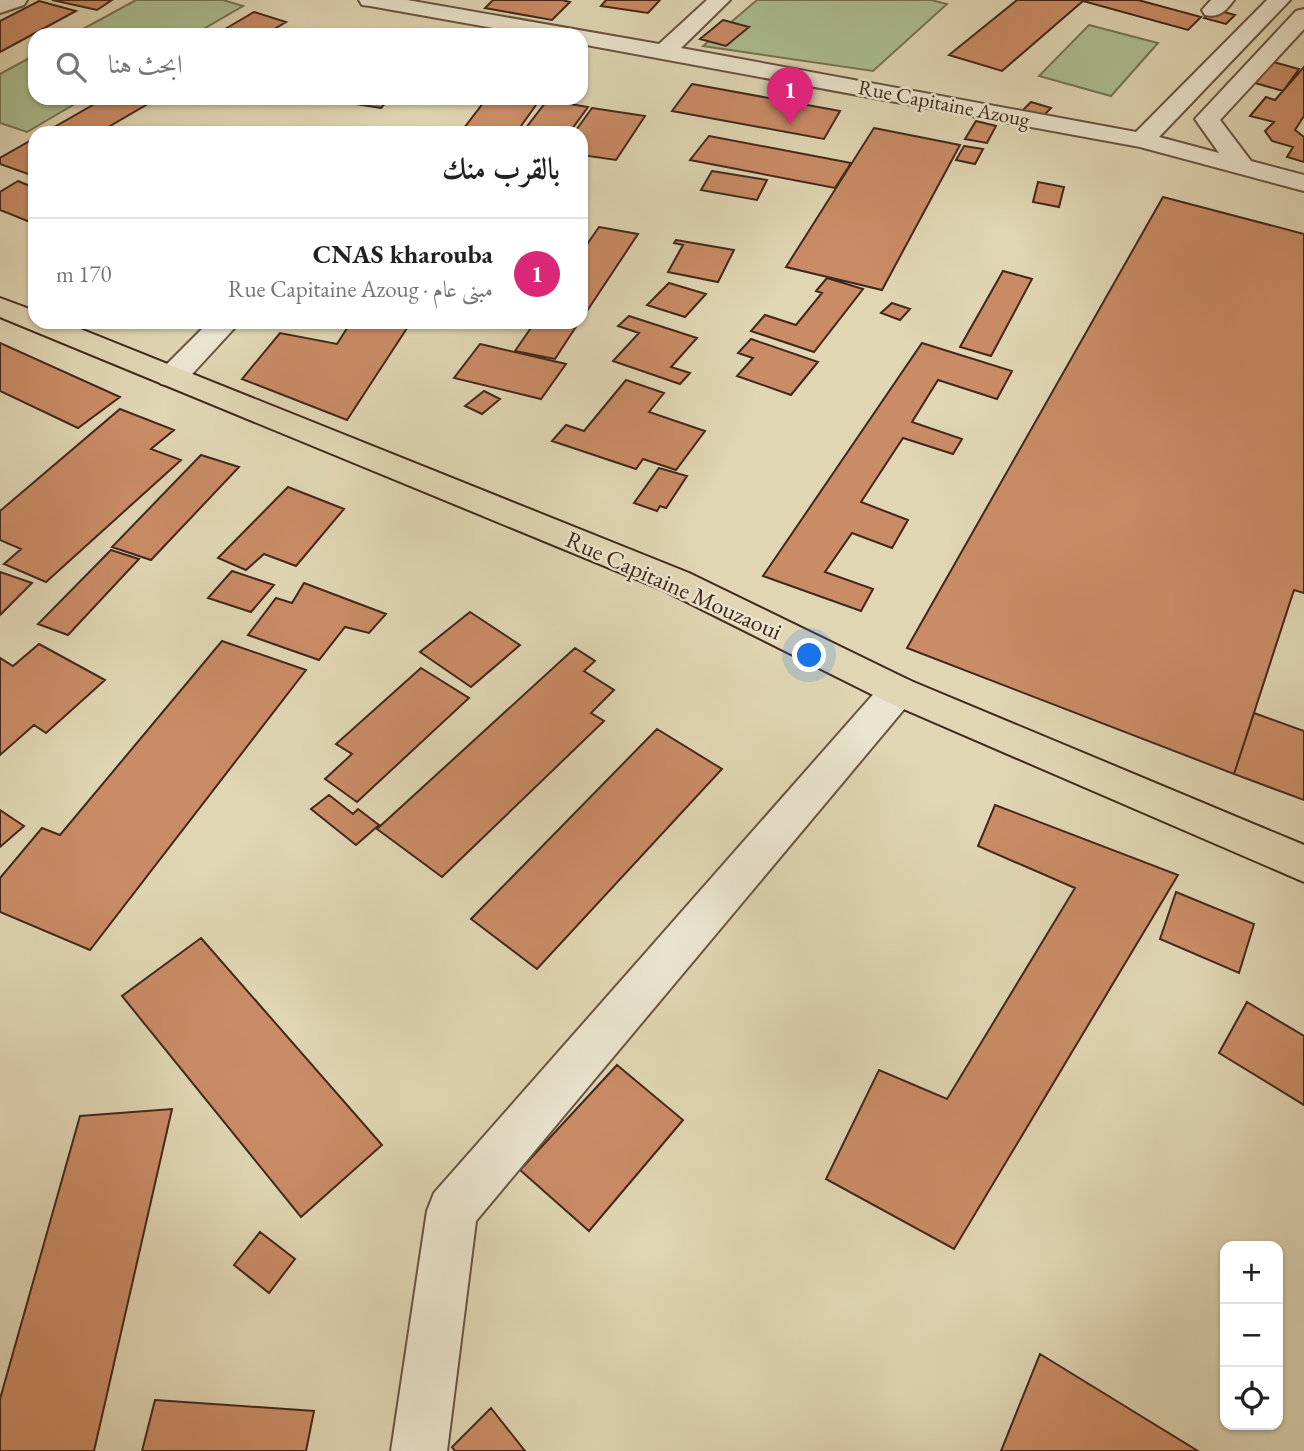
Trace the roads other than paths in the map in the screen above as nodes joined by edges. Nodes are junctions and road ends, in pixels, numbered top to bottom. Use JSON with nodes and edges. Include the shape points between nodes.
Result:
{"nodes":[{"id":1,"x":16,"y":0,"type":"edge"},
{"id":2,"x":370,"y":0,"type":"edge"},
{"id":3,"x":719,"y":0,"type":"edge"},
{"id":4,"x":1279,"y":0,"type":"edge"},
{"id":5,"x":0,"y":6,"type":"edge"},
{"id":6,"x":1304,"y":16,"type":"edge"},
{"id":7,"x":531,"y":28,"type":"edge"},
{"id":8,"x":588,"y":38,"type":"edge"},
{"id":9,"x":665,"y":51,"type":"junction"},
{"id":10,"x":1142,"y":140,"type":"junction"},
{"id":11,"x":1242,"y":167,"type":"junction"},
{"id":12,"x":1304,"y":183,"type":"edge"},
{"id":13,"x":0,"y":307,"type":"edge"},
{"id":14,"x":28,"y":319,"type":"edge"},
{"id":15,"x":53,"y":329,"type":"edge"},
{"id":16,"x":218,"y":329,"type":"edge"},
{"id":17,"x":172,"y":377,"type":"junction"},
{"id":18,"x":898,"y":691,"type":"junction"},
{"id":19,"x":1304,"y":864,"type":"edge"},
{"id":20,"x":419,"y":1451,"type":"edge"}],
"edges":[{"from":1,"to":5,"type":"street"},
{"from":2,"to":7,"type":"street"},
{"from":3,"to":9,"type":"street"},
{"from":4,"to":10,"type":"street"},
{"from":6,"to":11,"type":"street","via":[[1207,119]]},
{"from":8,"to":9,"type":"street","name":"Rue Capitaine Azoug"},
{"from":9,"to":10,"type":"street","name":"Rue Capitaine Azoug"},
{"from":10,"to":11,"type":"street","name":"Rue Capitaine Azoug"},
{"from":11,"to":12,"type":"street","name":"Rue Capitaine Azoug"},
{"from":13,"to":14,"type":"main road","name":"Rue Capitaine Mouzaoui"},
{"from":15,"to":17,"type":"main road","name":"Rue Capitaine Mouzaoui"},
{"from":16,"to":17,"type":"street"},
{"from":17,"to":18,"type":"main road","name":"Rue Capitaine Mouzaoui","via":[[677,582]]},
{"from":18,"to":19,"type":"main road","name":"Rue Capitaine Mouzaoui"},
{"from":18,"to":20,"type":"street","via":[[452,1211]]}]}
